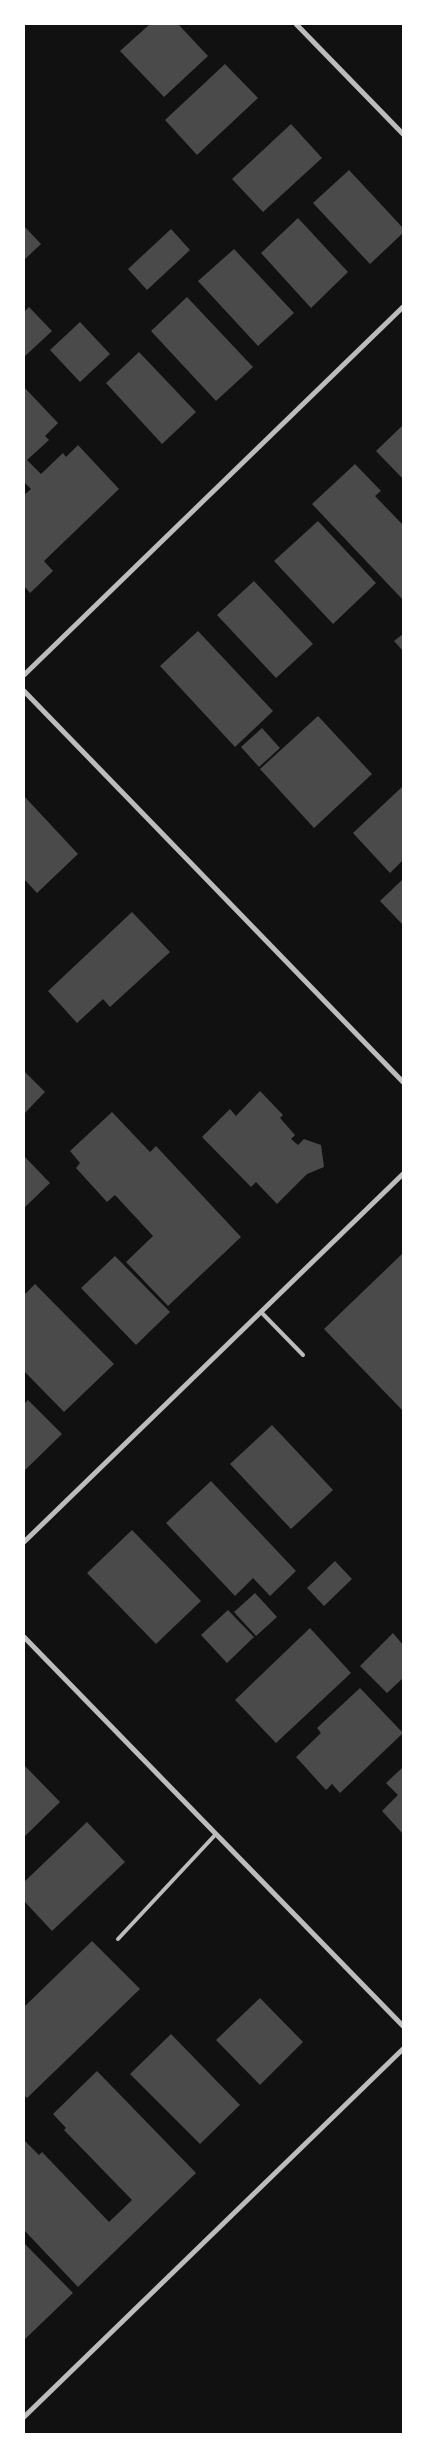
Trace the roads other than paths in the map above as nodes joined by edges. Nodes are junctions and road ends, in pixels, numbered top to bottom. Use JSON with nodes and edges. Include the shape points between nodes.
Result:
{"nodes":[{"id":1,"x":296,"y":24,"type":"edge"},
{"id":2,"x":403,"y":134,"type":"edge"},
{"id":3,"x":403,"y":307,"type":"edge"},
{"id":4,"x":24,"y":675,"type":"edge"},
{"id":5,"x":24,"y":691,"type":"edge"},
{"id":6,"x":403,"y":1082,"type":"edge"},
{"id":7,"x":403,"y":1174,"type":"edge"},
{"id":8,"x":261,"y":1312,"type":"junction"},
{"id":9,"x":304,"y":1355,"type":"dead end"},
{"id":10,"x":24,"y":1542,"type":"edge"},
{"id":11,"x":24,"y":1637,"type":"edge"},
{"id":12,"x":216,"y":1834,"type":"junction"},
{"id":13,"x":118,"y":1939,"type":"dead end"},
{"id":14,"x":403,"y":2026,"type":"edge"},
{"id":15,"x":403,"y":2049,"type":"edge"},
{"id":16,"x":24,"y":2417,"type":"edge"}],
"edges":[{"from":1,"to":2,"type":"street"},
{"from":3,"to":4,"type":"street"},
{"from":5,"to":6,"type":"street"},
{"from":7,"to":8,"type":"street"},
{"from":8,"to":9,"type":"lane"},
{"from":8,"to":10,"type":"street"},
{"from":11,"to":12,"type":"street"},
{"from":12,"to":13,"type":"lane"},
{"from":12,"to":14,"type":"street"},
{"from":15,"to":16,"type":"street"}]}
